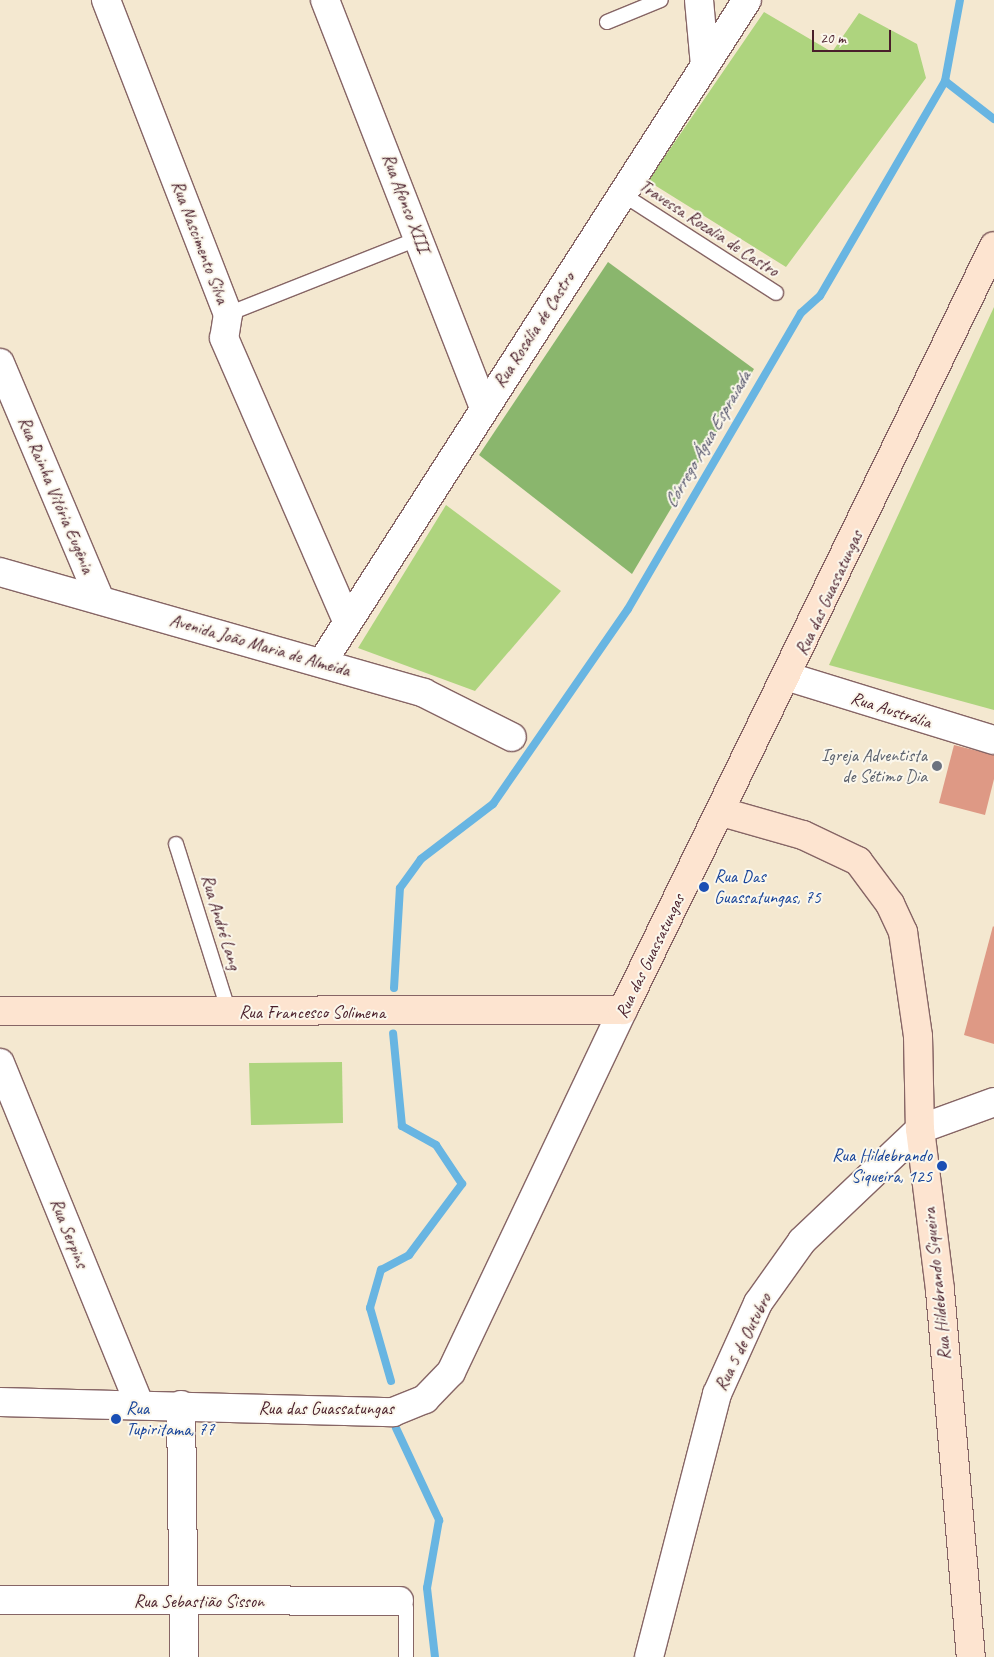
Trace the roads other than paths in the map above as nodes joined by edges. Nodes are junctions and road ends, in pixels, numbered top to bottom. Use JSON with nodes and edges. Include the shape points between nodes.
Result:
{"nodes":[{"id":1,"x":106,"y":0,"type":"edge"},
{"id":2,"x":325,"y":0,"type":"edge"},
{"id":3,"x":661,"y":0,"type":"edge"},
{"id":4,"x":699,"y":0,"type":"edge"},
{"id":5,"x":747,"y":0,"type":"edge"},
{"id":6,"x":606,"y":22,"type":"dead end"},
{"id":7,"x":705,"y":66,"type":"junction"},
{"id":8,"x":622,"y":194,"type":"junction"},
{"id":9,"x":420,"y":238,"type":"junction"},
{"id":10,"x":994,"y":246,"type":"edge"},
{"id":11,"x":776,"y":293,"type":"dead end"},
{"id":12,"x":228,"y":314,"type":"junction"},
{"id":13,"x":0,"y":363,"type":"edge"},
{"id":14,"x":484,"y":408,"type":"junction"},
{"id":15,"x":0,"y":572,"type":"edge"},
{"id":16,"x":100,"y":600,"type":"junction"},
{"id":17,"x":346,"y":619,"type":"junction"},
{"id":18,"x":323,"y":661,"type":"junction"},
{"id":19,"x":789,"y":677,"type":"junction"},
{"id":20,"x":512,"y":737,"type":"dead end"},
{"id":21,"x":994,"y":740,"type":"edge"},
{"id":22,"x":722,"y":812,"type":"junction"},
{"id":23,"x":176,"y":844,"type":"dead end"},
{"id":24,"x":623,"y":1010,"type":"junction"},
{"id":25,"x":0,"y":1012,"type":"edge"},
{"id":26,"x":229,"y":1012,"type":"junction"},
{"id":27,"x":0,"y":1063,"type":"edge"},
{"id":28,"x":994,"y":1102,"type":"edge"},
{"id":29,"x":920,"y":1129,"type":"junction"},
{"id":30,"x":0,"y":1402,"type":"edge"},
{"id":31,"x":138,"y":1402,"type":"junction"},
{"id":32,"x":181,"y":1405,"type":"junction"},
{"id":33,"x":0,"y":1600,"type":"edge"},
{"id":34,"x":184,"y":1601,"type":"junction"},
{"id":35,"x":399,"y":1601,"type":"joint"},
{"id":36,"x":184,"y":1657,"type":"edge"},
{"id":37,"x":406,"y":1657,"type":"edge"},
{"id":38,"x":649,"y":1657,"type":"edge"},
{"id":39,"x":972,"y":1657,"type":"edge"}],
"edges":[{"from":1,"to":12,"type":"street","name":"Rua Nascimento Silva"},
{"from":2,"to":9,"type":"street","name":"Rua Afonso XIII"},
{"from":3,"to":6,"type":"lane"},
{"from":4,"to":7,"type":"street"},
{"from":5,"to":7,"type":"street","name":"Rua Rosália de Castro"},
{"from":7,"to":8,"type":"street","name":"Rua Rosália de Castro"},
{"from":8,"to":11,"type":"lane","name":"Travessa Rozalia de Castro"},
{"from":8,"to":14,"type":"street","name":"Rua Rosália de Castro"},
{"from":9,"to":12,"type":"lane"},
{"from":9,"to":14,"type":"street","name":"Rua Afonso XIII"},
{"from":10,"to":19,"type":"street","name":"Rua das Guassatungas"},
{"from":12,"to":17,"type":"street","name":"Rua Nascimento Silva","via":[[224,338]]},
{"from":13,"to":16,"type":"street","name":"Rua Rainha Vitória Eugênia"},
{"from":14,"to":17,"type":"street","name":"Rua Rosália de Castro"},
{"from":15,"to":16,"type":"street","name":"Avenida João Maria de Almeida"},
{"from":16,"to":18,"type":"street","name":"Avenida João Maria de Almeida"},
{"from":17,"to":18,"type":"street","name":"Rua Rosália de Castro"},
{"from":18,"to":20,"type":"street","name":"Avenida João Maria de Almeida","via":[[432,696]]},
{"from":19,"to":21,"type":"street","name":"Rua Austrália"},
{"from":19,"to":22,"type":"street","name":"Rua das Guassatungas"},
{"from":22,"to":24,"type":"street","name":"Rua das Guassatungas"},
{"from":22,"to":29,"type":"street","name":"Rua Hildebrando Siqueira","via":[[835,846],[862,865],[890,904],[902,932],[911,974]]},
{"from":23,"to":26,"type":"lane","name":"Rua André Lang"},
{"from":24,"to":26,"type":"street","name":"Rua Francesco Solimena"},
{"from":24,"to":32,"type":"street","name":"Rua das Guassatungas","via":[[451,1372],[425,1399],[393,1412]]},
{"from":25,"to":26,"type":"street","name":"Rua Francesco Solimena"},
{"from":27,"to":31,"type":"street","name":"Rua Serpins"},
{"from":28,"to":29,"type":"street","name":"Rua 5 de Outubro"},
{"from":29,"to":38,"type":"street","name":"Rua 5 de Outubro","via":[[802,1241],[758,1303],[717,1394]]},
{"from":29,"to":39,"type":"street","name":"Rua Hildebrando Siqueira","via":[[940,1290]]},
{"from":30,"to":31,"type":"street","name":"Rua das Guassatungas"},
{"from":31,"to":32,"type":"street","name":"Rua das Guassatungas"},
{"from":32,"to":34,"type":"street"},
{"from":33,"to":34,"type":"street","name":"Rua Sebastião Sisson"},
{"from":34,"to":35,"type":"street","name":"Rua Sebastião Sisson"},
{"from":34,"to":36,"type":"street"},
{"from":35,"to":37,"type":"lane","via":[[406,1612]]}]}
